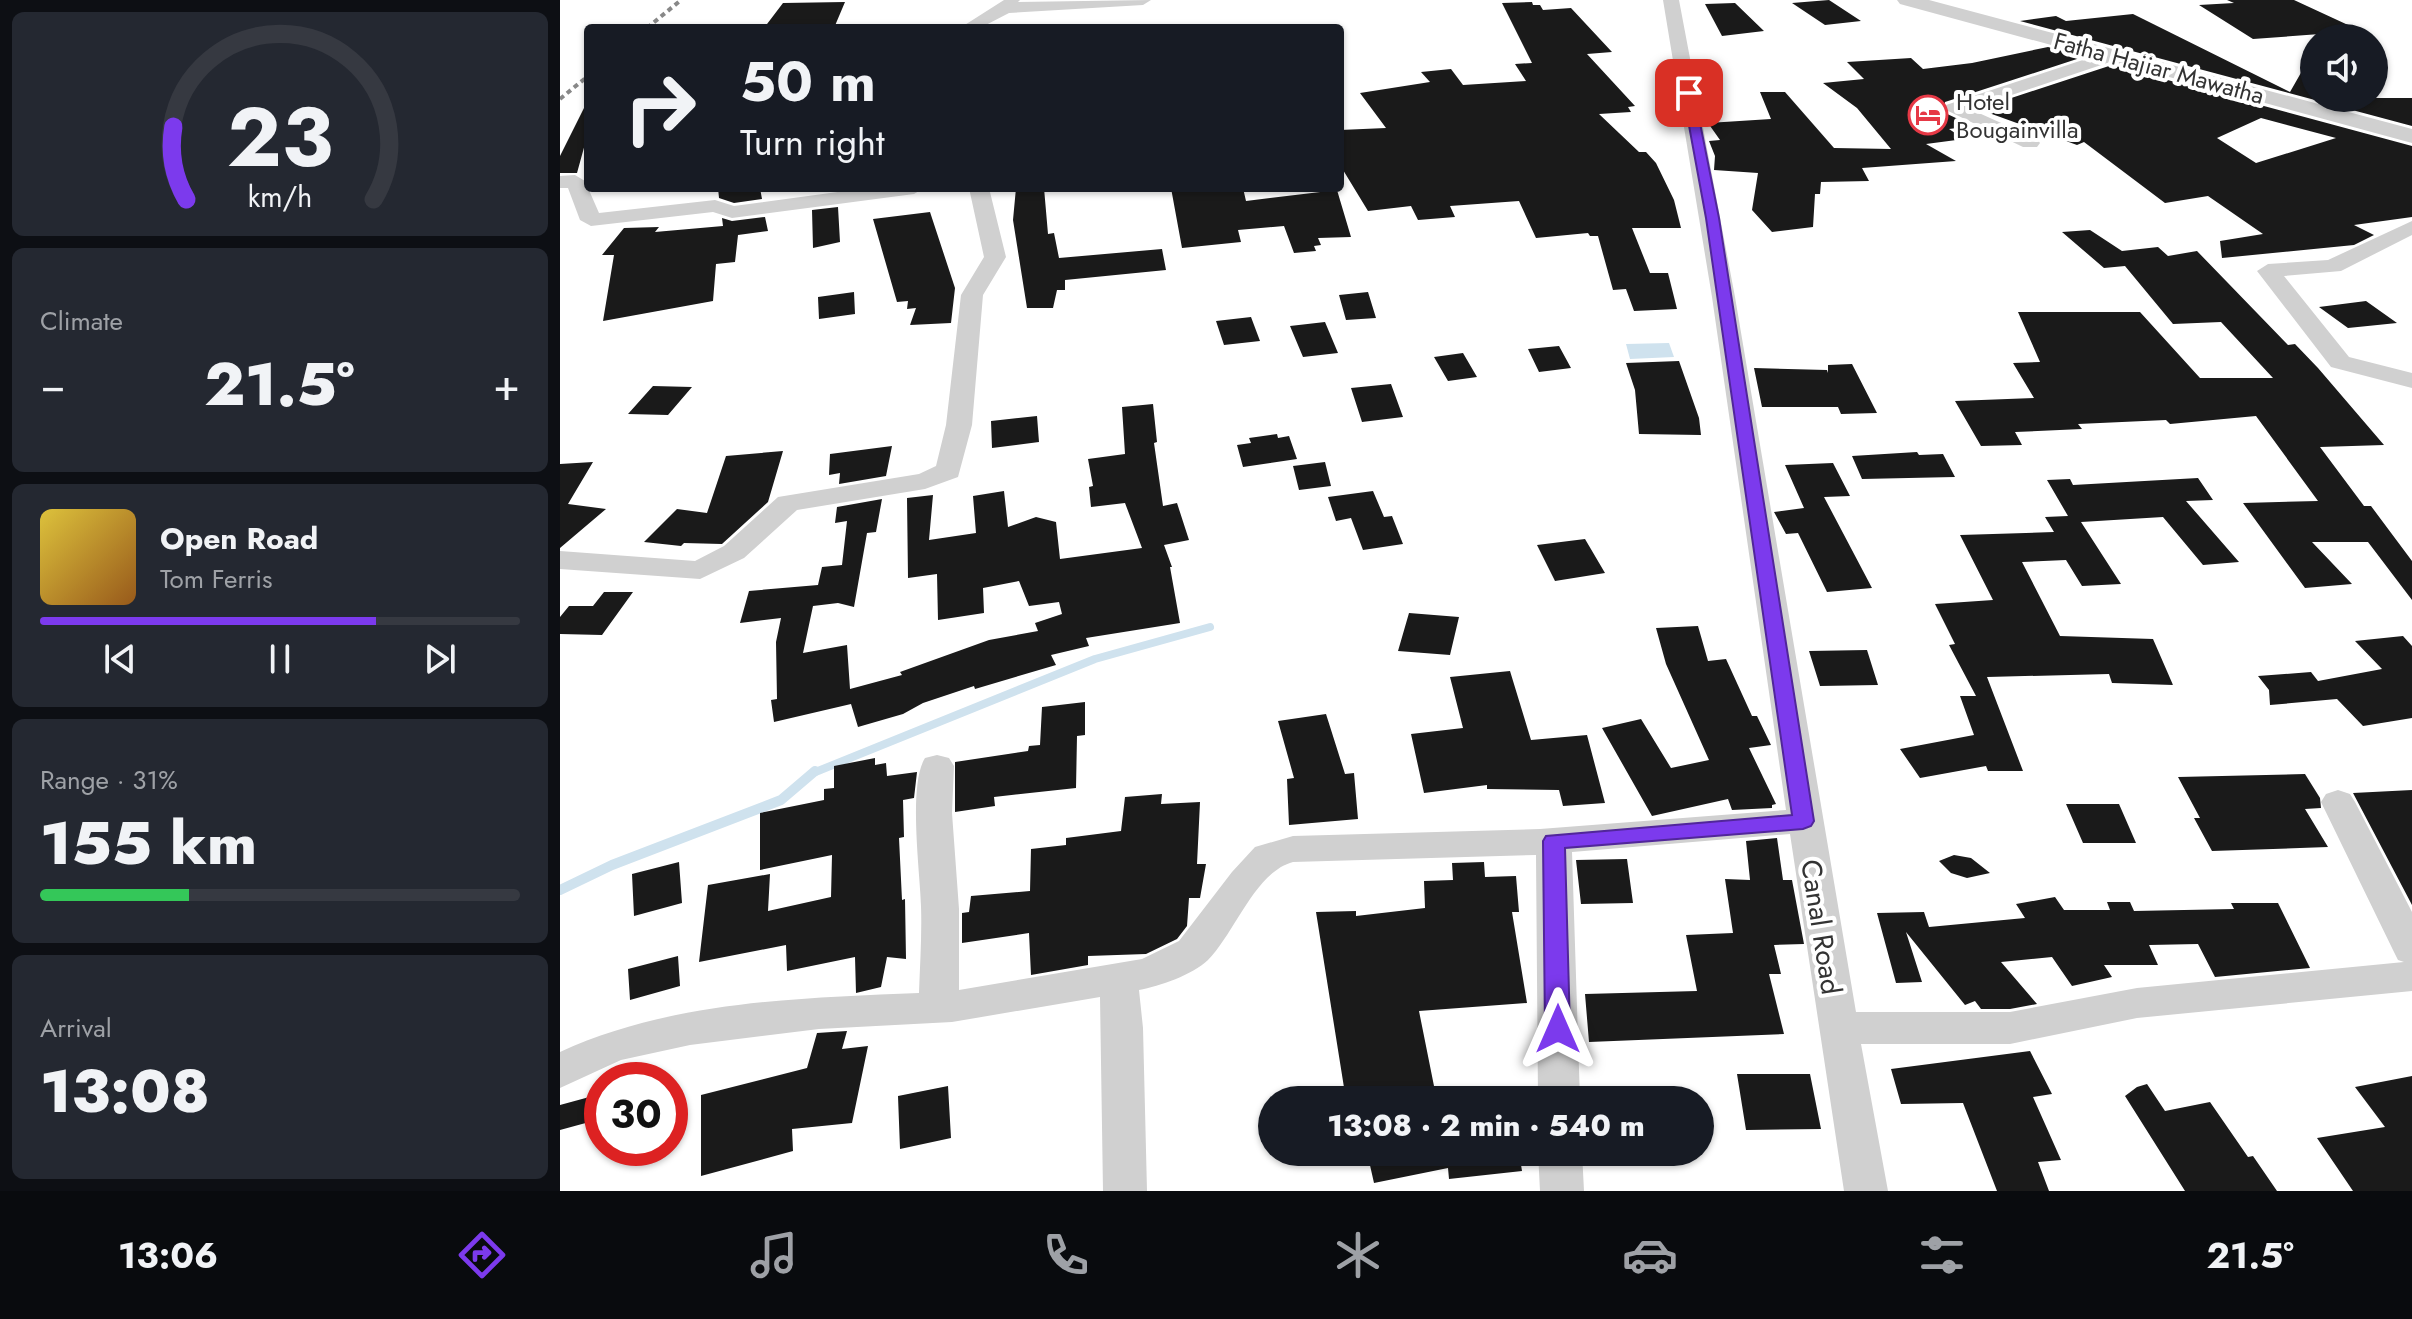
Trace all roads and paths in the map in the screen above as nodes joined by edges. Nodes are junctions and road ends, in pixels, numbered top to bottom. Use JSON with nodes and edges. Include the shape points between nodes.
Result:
{"nodes":[{"id":1,"x":1143,"y":0,"type":"edge"},
{"id":2,"x":1671,"y":0,"type":"edge"},
{"id":3,"x":1907,"y":0,"type":"edge"},
{"id":4,"x":1009,"y":4,"type":"edge"},
{"id":5,"x":975,"y":24,"type":"edge"},
{"id":6,"x":2113,"y":55,"type":"junction"},
{"id":7,"x":2412,"y":136,"type":"edge"},
{"id":8,"x":2030,"y":143,"type":"dead end"},
{"id":9,"x":560,"y":182,"type":"edge"},
{"id":10,"x":884,"y":192,"type":"edge"},
{"id":11,"x":980,"y":192,"type":"edge"},
{"id":12,"x":2412,"y":227,"type":"edge"},
{"id":13,"x":2412,"y":381,"type":"edge"},
{"id":14,"x":560,"y":560,"type":"edge"},
{"id":15,"x":937,"y":766,"type":"dead end"},
{"id":16,"x":2338,"y":802,"type":"dead end"},
{"id":17,"x":1803,"y":821,"type":"junction"},
{"id":18,"x":1554,"y":841,"type":"junction"},
{"id":19,"x":2412,"y":950,"type":"edge"},
{"id":20,"x":2412,"y":976,"type":"edge"},
{"id":21,"x":1118,"y":978,"type":"junction"},
{"id":22,"x":939,"y":1008,"type":"junction"},
{"id":23,"x":1837,"y":1028,"type":"junction"},
{"id":24,"x":560,"y":1071,"type":"edge"},
{"id":25,"x":1559,"y":1086,"type":"edge"},
{"id":26,"x":1561,"y":1166,"type":"edge"},
{"id":27,"x":1125,"y":1191,"type":"edge"},
{"id":28,"x":1562,"y":1191,"type":"edge"},
{"id":29,"x":1866,"y":1191,"type":"edge"}],
"edges":[{"from":1,"to":4,"type":"street"},
{"from":2,"to":17,"type":"street","name":"Canal Road","via":[[1712,218]]},
{"from":3,"to":6,"type":"street","name":"Fatha Hajiar Mawatha"},
{"from":4,"to":5,"type":"street"},
{"from":6,"to":7,"type":"street","name":"Fatha Hajiar Mawatha"},
{"from":6,"to":8,"type":"street","via":[[1953,109]]},
{"from":9,"to":10,"type":"street","via":[[575,181],[591,220],[715,206],[732,212]]},
{"from":11,"to":14,"type":"street","via":[[995,257],[972,295],[959,425],[948,471],[925,481],[788,503],[734,552],[700,570]]},
{"from":12,"to":13,"type":"street","via":[[2333,266],[2268,271],[2340,362]]},
{"from":15,"to":22,"type":"street"},
{"from":16,"to":19,"type":"street"},
{"from":17,"to":18,"type":"street"},
{"from":17,"to":23,"type":"street","name":"Canal Road"},
{"from":18,"to":21,"type":"street","via":[[1293,849],[1268,856],[1193,951],[1150,973]]},
{"from":18,"to":25,"type":"street"},
{"from":20,"to":23,"type":"street","via":[[2137,1003],[2010,1028]]},
{"from":21,"to":22,"type":"street"},
{"from":21,"to":27,"type":"street"},
{"from":22,"to":24,"type":"street","via":[[819,1013],[690,1029],[613,1046]]},
{"from":23,"to":29,"type":"street","name":"Canal Road"},
{"from":26,"to":28,"type":"street"}]}
